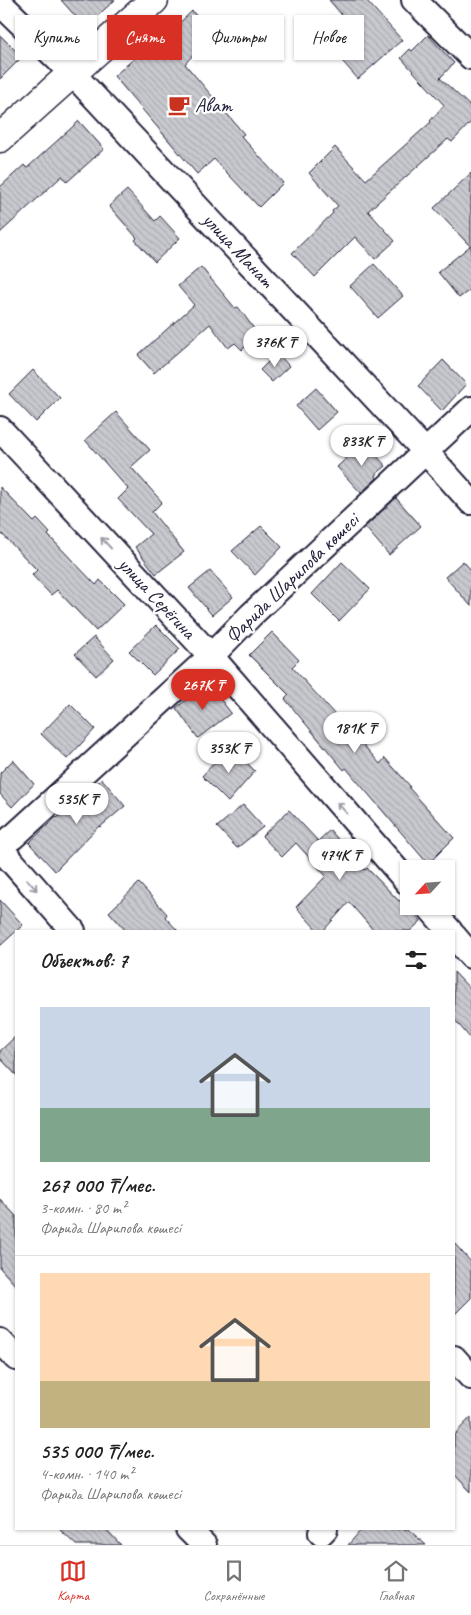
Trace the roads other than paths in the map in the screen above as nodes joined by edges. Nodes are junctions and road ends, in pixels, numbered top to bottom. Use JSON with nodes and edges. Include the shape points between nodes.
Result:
{"nodes":[{"id":1,"x":154,"y":0,"type":"edge"},
{"id":2,"x":414,"y":0,"type":"edge"},
{"id":3,"x":0,"y":3,"type":"edge"},
{"id":4,"x":471,"y":57,"type":"edge"},
{"id":5,"x":72,"y":74,"type":"junction"},
{"id":6,"x":0,"y":138,"type":"edge"},
{"id":7,"x":471,"y":409,"type":"edge"},
{"id":8,"x":0,"y":429,"type":"edge"},
{"id":9,"x":425,"y":451,"type":"junction"},
{"id":10,"x":471,"y":502,"type":"edge"},
{"id":11,"x":211,"y":656,"type":"junction"},
{"id":12,"x":0,"y":847,"type":"edge"},
{"id":13,"x":400,"y":874,"type":"edge"},
{"id":14,"x":436,"y":915,"type":"edge"},
{"id":15,"x":71,"y":930,"type":"edge"},
{"id":16,"x":449,"y":930,"type":"edge"},
{"id":17,"x":455,"y":937,"type":"edge"},
{"id":18,"x":471,"y":956,"type":"edge"},
{"id":19,"x":0,"y":1341,"type":"edge"},
{"id":20,"x":15,"y":1357,"type":"edge"},
{"id":21,"x":189,"y":1530,"type":"edge"},
{"id":22,"x":204,"y":1545,"type":"edge"}],
"edges":[{"from":1,"to":5,"type":"main road"},
{"from":2,"to":4,"type":"street"},
{"from":3,"to":5,"type":"street","name":"улица Манат"},
{"from":5,"to":6,"type":"main road"},
{"from":5,"to":9,"type":"street","name":"улица Манат"},
{"from":7,"to":9,"type":"street","name":"Фарида Шарипова көшесі"},
{"from":11,"to":8,"type":"street","name":"улица Серёгина","one_way":true},
{"from":9,"to":10,"type":"street","name":"улица Манат"},
{"from":9,"to":11,"type":"street","name":"Фарида Шарипова көшесі","via":[[250,615]]},
{"from":11,"to":12,"type":"street","name":"Фарида Шарипова көшесі"},
{"from":13,"to":11,"type":"street","name":"улица Серёгина","one_way":true},
{"from":12,"to":15,"type":"street","one_way":true},
{"from":14,"to":16,"type":"street"},
{"from":17,"to":18,"type":"street"},
{"from":19,"to":20,"type":"street"},
{"from":21,"to":22,"type":"street"}]}
